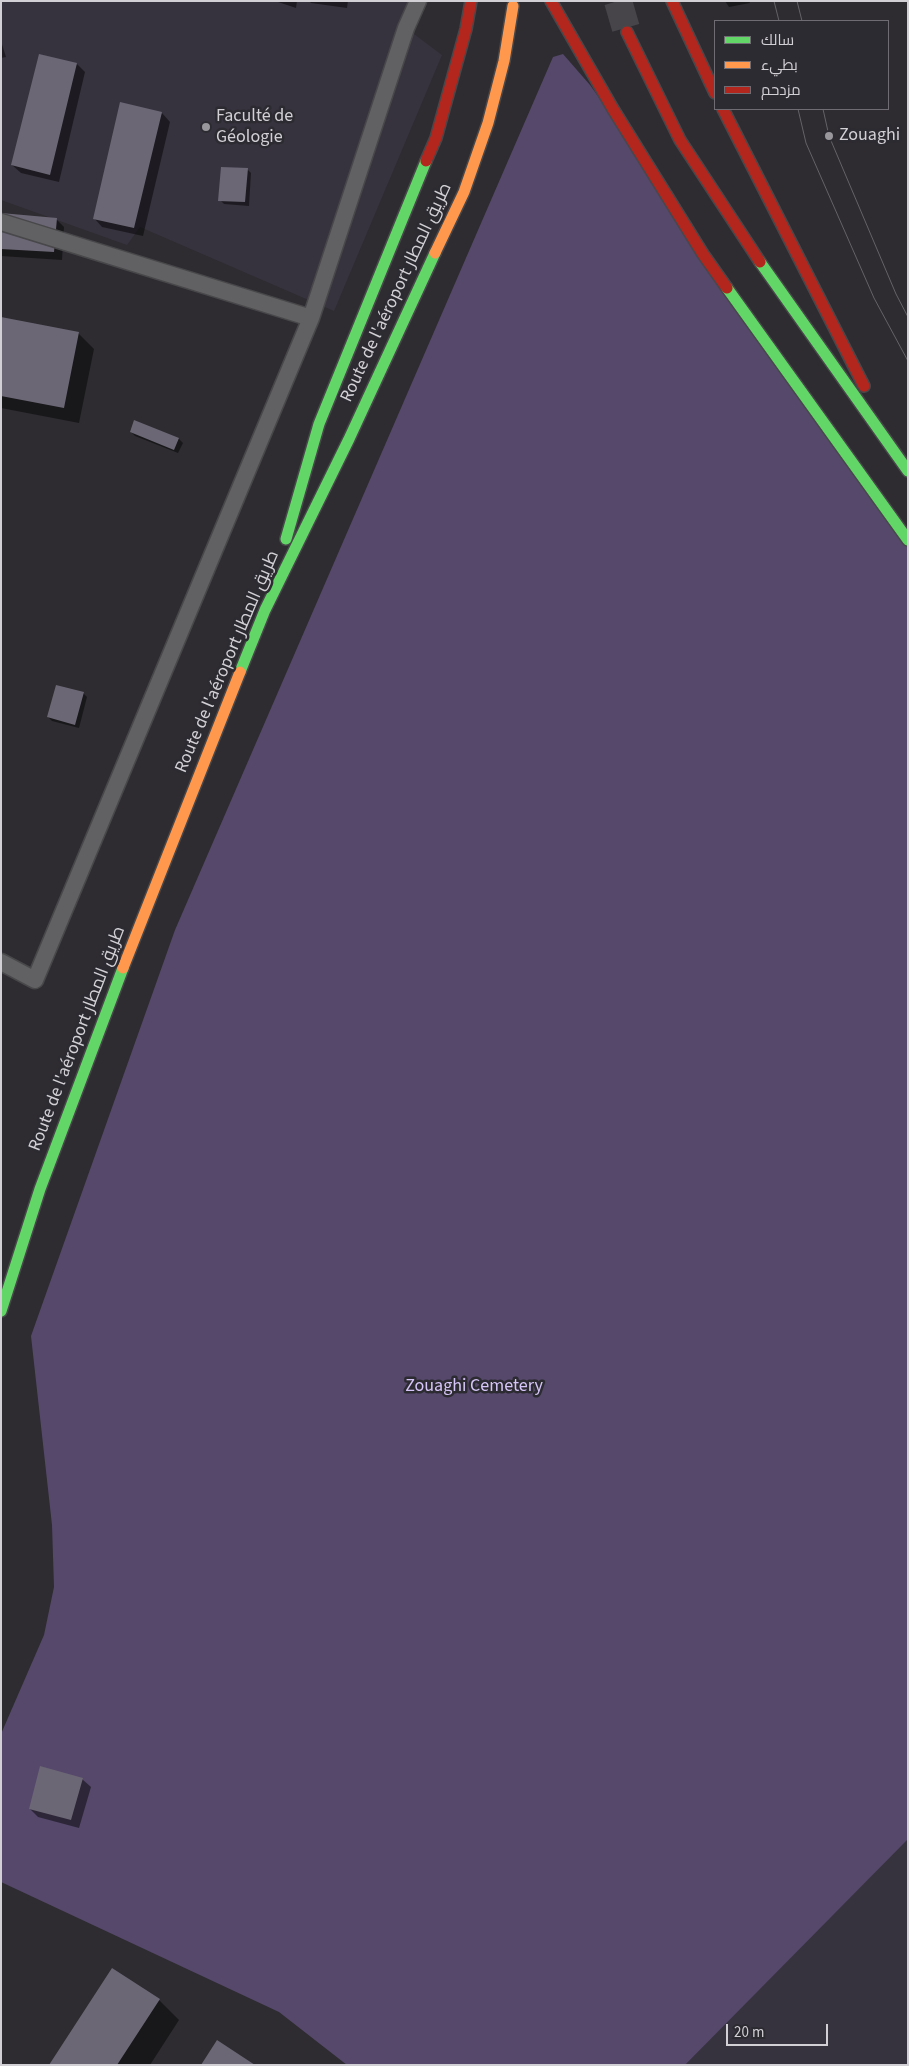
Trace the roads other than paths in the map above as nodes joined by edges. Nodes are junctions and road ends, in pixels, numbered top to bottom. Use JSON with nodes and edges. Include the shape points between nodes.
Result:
{"nodes":[{"id":1,"x":418,"y":1,"type":"edge"},
{"id":2,"x":471,"y":1,"type":"edge"},
{"id":3,"x":551,"y":1,"type":"edge"},
{"id":4,"x":672,"y":1,"type":"edge"},
{"id":5,"x":513,"y":6,"type":"dead end"},
{"id":6,"x":627,"y":32,"type":"tunnel mouth"},
{"id":7,"x":714,"y":91,"type":"edge"},
{"id":8,"x":724,"y":110,"type":"edge"},
{"id":9,"x":1,"y":222,"type":"edge"},
{"id":10,"x":311,"y":318,"type":"junction"},
{"id":11,"x":907,"y":470,"type":"edge"},
{"id":12,"x":908,"y":540,"type":"edge"},
{"id":13,"x":265,"y":610,"type":"junction"},
{"id":14,"x":1,"y":962,"type":"edge"},
{"id":15,"x":1,"y":1311,"type":"edge"}],
"edges":[{"from":1,"to":10,"type":"lane","via":[[406,28]]},
{"from":2,"to":13,"type":"highway","via":[[436,138],[319,424]]},
{"from":3,"to":12,"type":"highway","via":[[702,254]]},
{"from":4,"to":7,"type":"highway"},
{"from":5,"to":13,"type":"highway","name":"Route de l'aéroport طريق المطار","via":[[504,61],[488,123],[464,192]]},
{"from":6,"to":11,"type":"highway","via":[[680,140],[775,285]]},
{"from":8,"to":11,"type":"highway"},
{"from":9,"to":10,"type":"lane"},
{"from":10,"to":14,"type":"lane","via":[[36,980]]},
{"from":13,"to":15,"type":"highway","name":"Route de l'aéroport طريق المطار","via":[[114,991],[40,1189]]}]}
